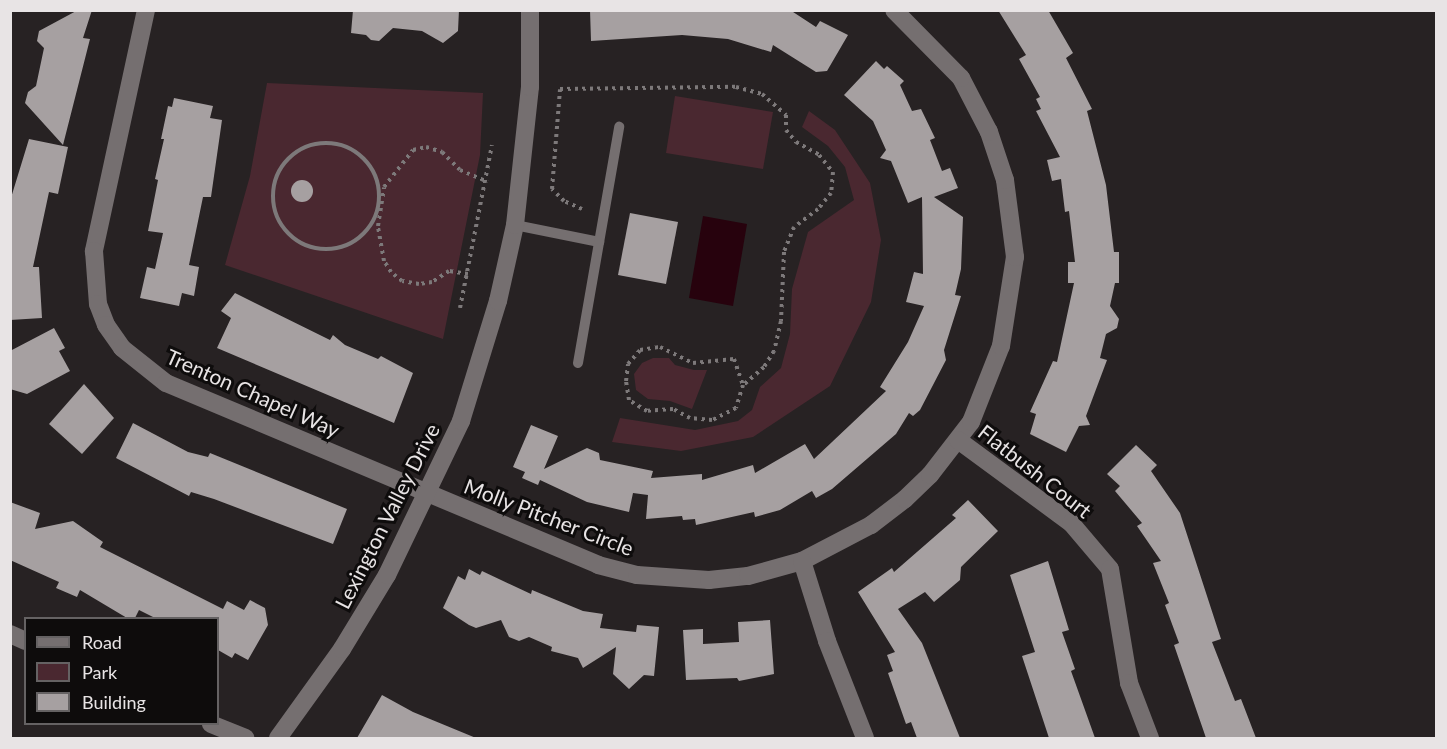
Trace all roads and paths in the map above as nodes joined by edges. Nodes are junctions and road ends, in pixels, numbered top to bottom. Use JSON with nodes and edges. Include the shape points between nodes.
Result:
{"nodes":[{"id":1,"x":146,"y":10,"type":"edge"},
{"id":2,"x":530,"y":10,"type":"edge"},
{"id":3,"x":894,"y":10,"type":"edge"},
{"id":4,"x":619,"y":127,"type":"dead end"},
{"id":5,"x":492,"y":145,"type":"dead end"},
{"id":6,"x":488,"y":182,"type":"junction"},
{"id":7,"x":380,"y":196,"type":"joint"},
{"id":8,"x":582,"y":209,"type":"dead end"},
{"id":9,"x":515,"y":225,"type":"junction"},
{"id":10,"x":599,"y":242,"type":"junction"},
{"id":11,"x":468,"y":274,"type":"junction"},
{"id":12,"x":460,"y":308,"type":"dead end"},
{"id":13,"x":578,"y":363,"type":"dead end"},
{"id":14,"x":743,"y":385,"type":"junction"},
{"id":15,"x":958,"y":440,"type":"junction"},
{"id":16,"x":428,"y":494,"type":"junction"},
{"id":17,"x":802,"y":561,"type":"junction"},
{"id":18,"x":10,"y":634,"type":"edge"},
{"id":19,"x":24,"y":640,"type":"edge"},
{"id":20,"x":216,"y":725,"type":"edge"},
{"id":21,"x":245,"y":738,"type":"edge"},
{"id":22,"x":278,"y":738,"type":"edge"},
{"id":23,"x":865,"y":738,"type":"edge"},
{"id":24,"x":1150,"y":738,"type":"edge"}],
"edges":[{"from":1,"to":16,"type":"street","name":"Trenton Chapel Way","via":[[94,251],[94,278],[106,325],[142,367],[165,383]]},
{"from":2,"to":9,"type":"street","name":"Lexington Valley Drive","via":[[530,87]]},
{"from":3,"to":15,"type":"street","name":"Molly Pitcher Circle","via":[[933,47],[970,93],[1005,180],[1012,223],[1015,257],[1011,302],[1001,346],[987,389]]},
{"from":4,"to":10,"type":"lane"},
{"from":5,"to":6,"type":"path"},
{"from":6,"to":11,"type":"path"},
{"from":6,"to":11,"type":"path","via":[[460,170],[442,152],[426,147],[413,150],[384,187],[378,226],[384,261],[391,272],[402,281],[419,284],[432,282],[449,271]]},
{"from":7,"to":7,"type":"path","via":[[373,169],[353,150],[326,142],[298,150],[278,169],[271,196],[278,224],[298,243],[326,250],[353,243],[373,224]]},
{"from":8,"to":14,"type":"path","via":[[564,201],[552,189],[560,89],[736,87],[762,94],[786,115],[786,130],[796,142],[819,155],[833,172],[831,193],[794,227],[784,252],[781,321],[774,351],[764,367]]},
{"from":9,"to":10,"type":"lane"},
{"from":9,"to":16,"type":"street","name":"Lexington Valley Drive","via":[[476,376]]},
{"from":10,"to":13,"type":"lane"},
{"from":11,"to":12,"type":"path"},
{"from":14,"to":14,"type":"path","via":[[736,408],[712,420],[690,418],[673,409],[647,411],[629,400],[626,381],[628,364],[640,350],[660,347],[693,363],[734,359]]},
{"from":15,"to":17,"type":"street","name":"Molly Pitcher Circle","via":[[930,476],[871,525]]},
{"from":15,"to":24,"type":"street","name":"Flatbush Court","via":[[1071,523],[1110,569],[1130,683]]},
{"from":16,"to":17,"type":"street","name":"Molly Pitcher Circle","via":[[598,565],[637,575],[709,580],[748,576]]},
{"from":16,"to":22,"type":"street","name":"Lexington Valley Drive","via":[[387,575],[342,648]]},
{"from":17,"to":23,"type":"street","via":[[827,641]]},
{"from":18,"to":19,"type":"street"},
{"from":20,"to":21,"type":"street"}]}
